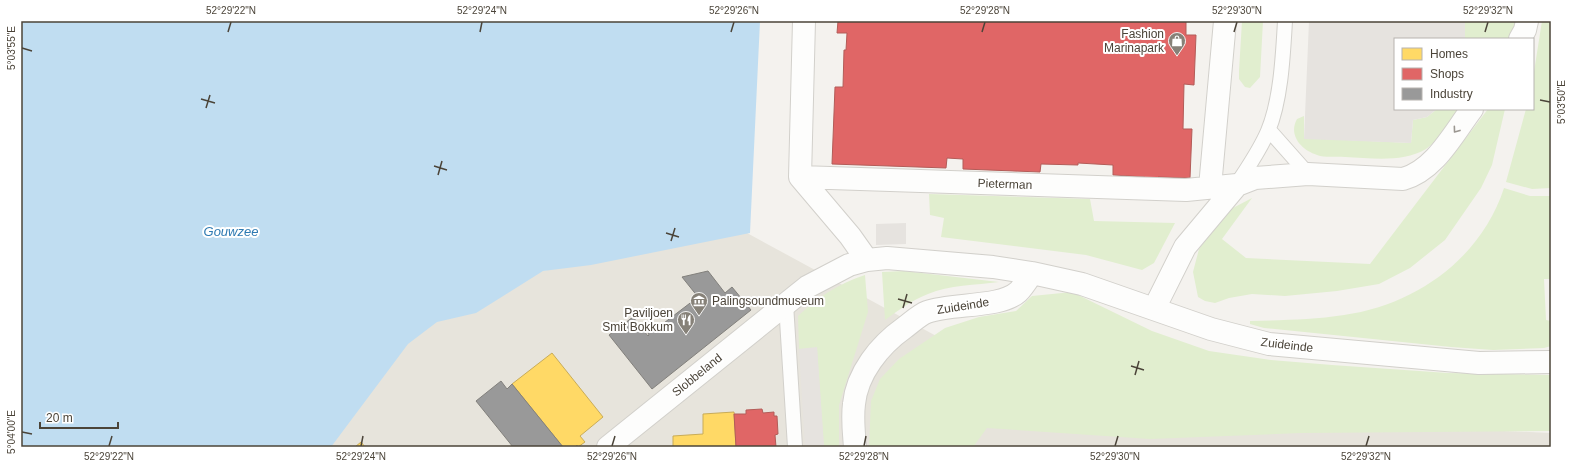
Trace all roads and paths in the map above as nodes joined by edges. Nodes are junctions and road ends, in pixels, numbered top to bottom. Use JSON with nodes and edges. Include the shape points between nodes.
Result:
{"nodes":[{"id":1,"x":804,"y":21,"type":"edge"},
{"id":2,"x":1225,"y":21,"type":"edge"},
{"id":3,"x":1285,"y":21,"type":"edge"},
{"id":4,"x":1471,"y":110,"type":"edge"},
{"id":5,"x":1269,"y":130,"type":"junction"},
{"id":6,"x":1308,"y":174,"type":"junction"},
{"id":7,"x":800,"y":177,"type":"junction"},
{"id":8,"x":1237,"y":185,"type":"junction"},
{"id":9,"x":1210,"y":187,"type":"junction"},
{"id":10,"x":900,"y":258,"type":"joint"},
{"id":11,"x":867,"y":260,"type":"junction"},
{"id":12,"x":1032,"y":273,"type":"junction"},
{"id":13,"x":786,"y":304,"type":"junction"},
{"id":14,"x":1154,"y":309,"type":"junction"},
{"id":15,"x":1551,"y":362,"type":"edge"},
{"id":16,"x":608,"y":447,"type":"edge"},
{"id":17,"x":795,"y":447,"type":"edge"},
{"id":18,"x":855,"y":447,"type":"edge"}],
"edges":[{"from":1,"to":7,"type":"street"},
{"from":2,"to":9,"type":"street"},
{"from":3,"to":5,"type":"lane","via":[[1276,104]]},
{"from":4,"to":6,"type":"street","one_way":true,"via":[[1441,151],[1412,176],[1403,178]]},
{"from":5,"to":6,"type":"lane"},
{"from":5,"to":8,"type":"lane"},
{"from":6,"to":8,"type":"street","via":[[1255,178]]},
{"from":7,"to":9,"type":"street","name":"Pieterman","via":[[1186,190]]},
{"from":7,"to":11,"type":"street"},
{"from":8,"to":9,"type":"street","name":"Pieterman"},
{"from":8,"to":14,"type":"street","via":[[1185,247]]},
{"from":10,"to":11,"type":"street","name":"Slobbeland"},
{"from":10,"to":12,"type":"street","name":"Zuideinde"},
{"from":11,"to":13,"type":"street","name":"Slobbeland","via":[[838,270],[807,287]]},
{"from":12,"to":14,"type":"street","name":"Zuideinde","via":[[1082,284]]},
{"from":12,"to":18,"type":"street","name":"Zuideinde","via":[[1019,291],[1012,296],[1000,301],[926,312],[889,339],[870,362],[859,385],[854,403]]},
{"from":13,"to":16,"type":"street","name":"Slobbeland"},
{"from":13,"to":17,"type":"lane"},
{"from":14,"to":15,"type":"street","name":"Zuideinde","via":[[1211,330],[1269,344],[1479,363]]}]}
